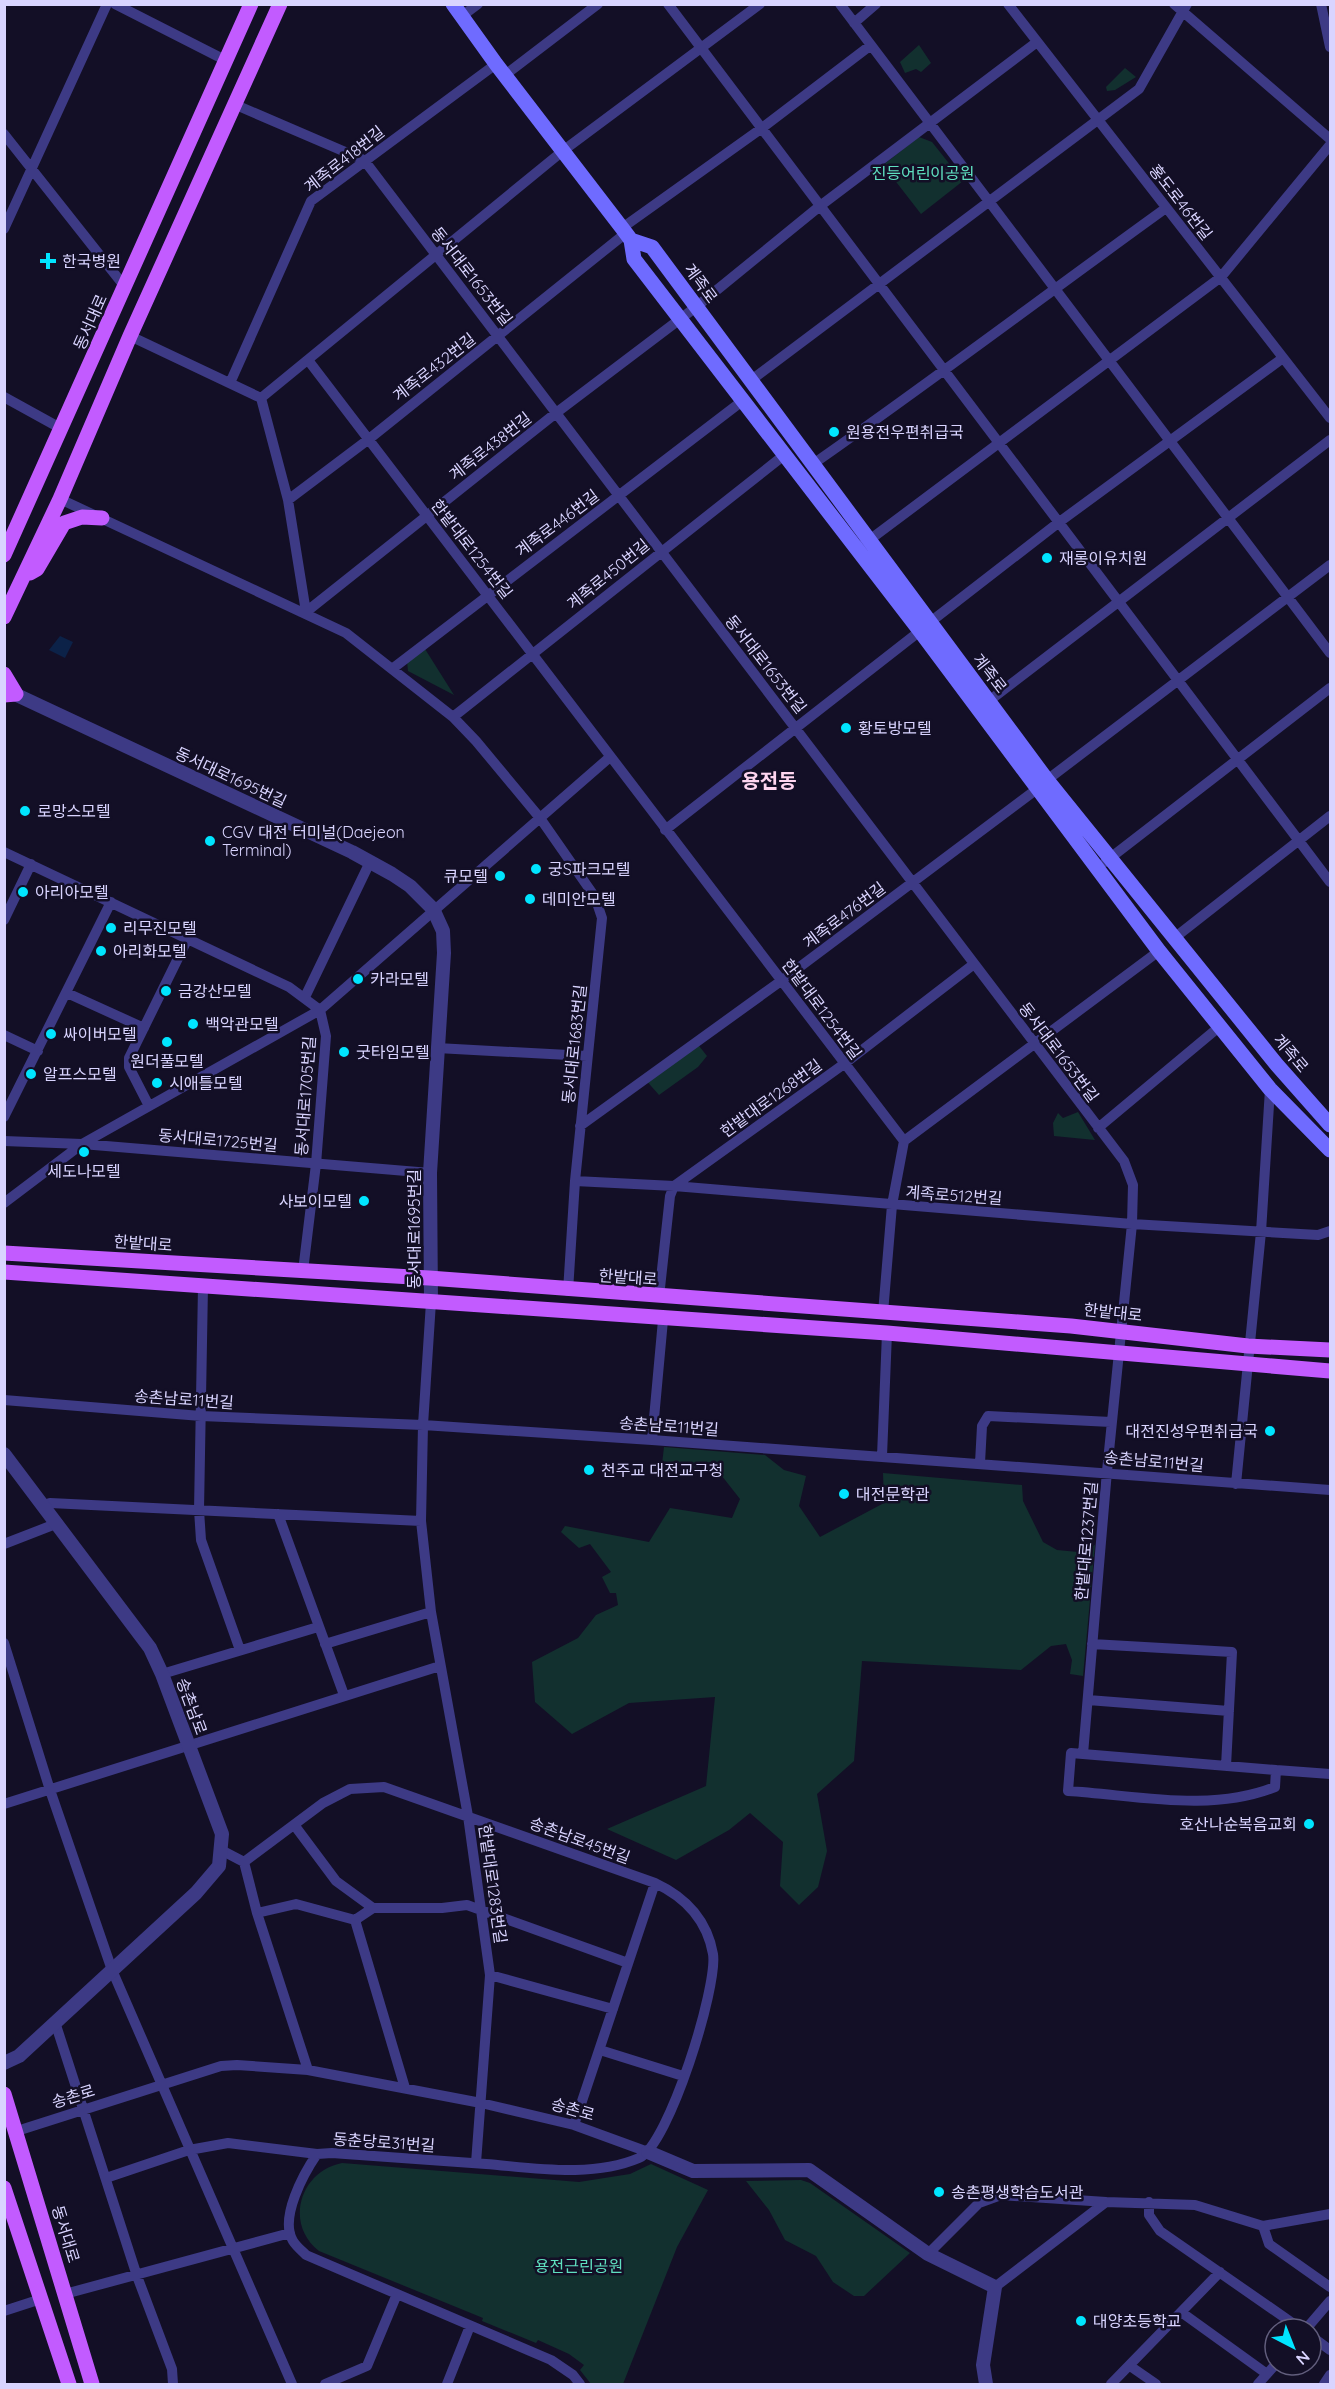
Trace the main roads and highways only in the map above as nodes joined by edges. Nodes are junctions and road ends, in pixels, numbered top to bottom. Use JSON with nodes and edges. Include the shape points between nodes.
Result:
{"nodes":[{"id":1,"x":251,"y":4,"type":"edge"},
{"id":2,"x":280,"y":4,"type":"edge"},
{"id":3,"x":457,"y":10,"type":"edge"},
{"id":4,"x":626,"y":234,"type":"junction"},
{"id":5,"x":102,"y":518,"type":"road end"},
{"id":6,"x":4,"y":555,"type":"edge"},
{"id":7,"x":24,"y":575,"type":"junction"},
{"id":8,"x":4,"y":617,"type":"edge"},
{"id":9,"x":925,"y":627,"type":"junction"},
{"id":10,"x":4,"y":674,"type":"edge"},
{"id":11,"x":8,"y":693,"type":"edge"},
{"id":12,"x":1103,"y":863,"type":"junction"},
{"id":13,"x":1329,"y":1119,"type":"edge"},
{"id":14,"x":1330,"y":1150,"type":"edge"},
{"id":15,"x":4,"y":1253,"type":"edge"},
{"id":16,"x":4,"y":1272,"type":"edge"},
{"id":17,"x":1330,"y":1350,"type":"edge"},
{"id":18,"x":1330,"y":1371,"type":"edge"},
{"id":19,"x":4,"y":2094,"type":"edge"},
{"id":20,"x":4,"y":2188,"type":"edge"},
{"id":21,"x":69,"y":2385,"type":"edge"},
{"id":22,"x":92,"y":2385,"type":"edge"}],
"edges":[{"from":1,"to":6,"type":"main road","name":"동서대로"},
{"from":2,"to":7,"type":"main road"},
{"from":3,"to":4,"type":"main road","name":"계족로"},
{"from":4,"to":9,"type":"main road","name":"계족로","via":[[634,259],[741,402],[856,549]]},
{"from":4,"to":9,"type":"main road","name":"계족로","via":[[652,247],[869,540]]},
{"from":5,"to":7,"type":"main road","via":[[82,517],[64,523],[37,569]]},
{"from":7,"to":8,"type":"main road"},
{"from":9,"to":12,"type":"main road","name":"계족로"},
{"from":10,"to":11,"type":"main road"},
{"from":12,"to":13,"type":"main road","name":"계족로","via":[[1173,939],[1276,1065]]},
{"from":12,"to":14,"type":"main road","name":"계족로","via":[[1160,951],[1219,1027],[1270,1089]]},
{"from":15,"to":17,"type":"main road","name":"한밭대로","via":[[429,1278],[1120,1330],[1248,1346]]},
{"from":16,"to":18,"type":"main road","via":[[887,1333]]},
{"from":19,"to":22,"type":"main road","name":"동서대로"},
{"from":20,"to":21,"type":"main road"}]}
